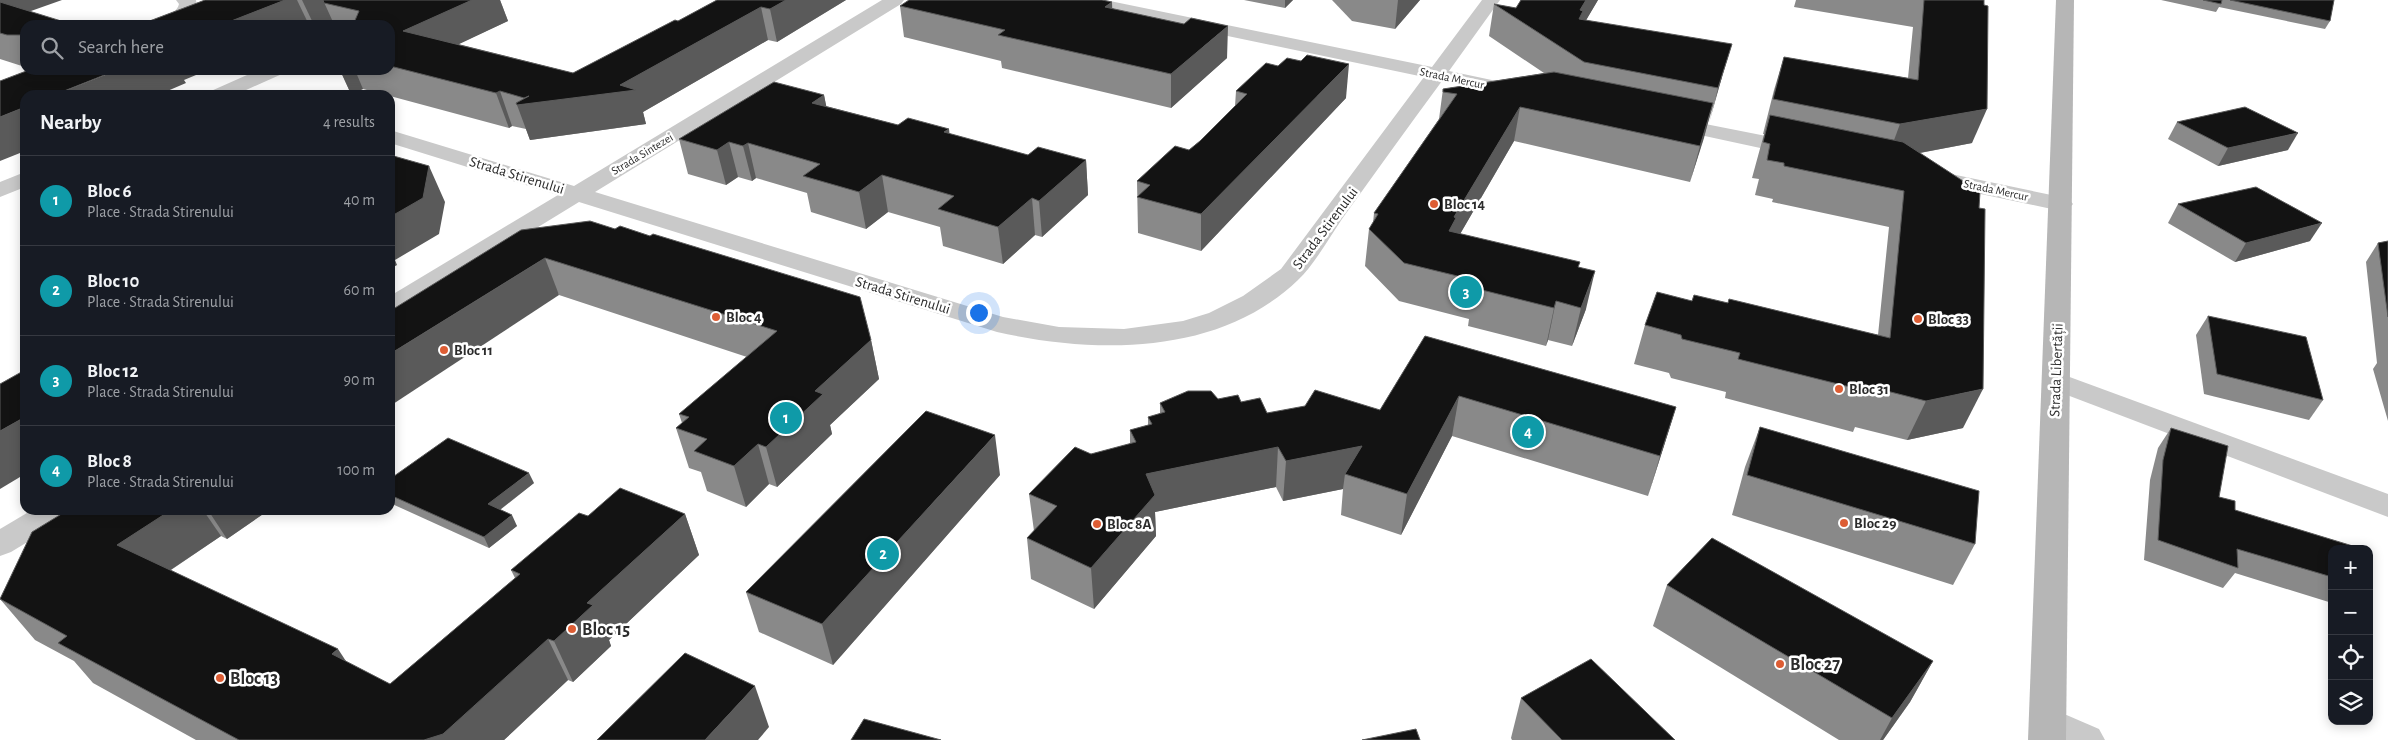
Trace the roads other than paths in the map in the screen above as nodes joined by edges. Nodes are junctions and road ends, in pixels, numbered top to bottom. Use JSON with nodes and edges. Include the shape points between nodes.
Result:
{"nodes":[{"id":1,"x":185,"y":0,"type":"edge"},
{"id":2,"x":894,"y":0,"type":"edge"},
{"id":3,"x":1079,"y":0,"type":"edge"},
{"id":4,"x":1491,"y":0,"type":"edge"},
{"id":5,"x":2065,"y":0,"type":"edge"},
{"id":6,"x":171,"y":20,"type":"edge"},
{"id":7,"x":1437,"y":74,"type":"junction"},
{"id":8,"x":264,"y":75,"type":"edge"},
{"id":9,"x":230,"y":90,"type":"edge"},
{"id":10,"x":1542,"y":96,"type":"edge"},
{"id":11,"x":1647,"y":118,"type":"edge"},
{"id":12,"x":395,"y":138,"type":"edge"},
{"id":13,"x":1814,"y":152,"type":"edge"},
{"id":14,"x":1911,"y":173,"type":"edge"},
{"id":15,"x":20,"y":181,"type":"edge"},
{"id":16,"x":0,"y":190,"type":"edge"},
{"id":17,"x":576,"y":194,"type":"junction"},
{"id":18,"x":2061,"y":204,"type":"junction"},
{"id":19,"x":395,"y":304,"type":"edge"},
{"id":20,"x":2056,"y":382,"type":"junction"},
{"id":21,"x":2388,"y":506,"type":"edge"},
{"id":22,"x":48,"y":515,"type":"edge"},
{"id":23,"x":0,"y":544,"type":"edge"},
{"id":24,"x":2047,"y":731,"type":"edge"},
{"id":25,"x":2086,"y":740,"type":"edge"}],
"edges":[{"from":1,"to":6,"type":"street","via":[[189,6]]},
{"from":2,"to":17,"type":"street","name":"Strada Sintezei"},
{"from":3,"to":7,"type":"street","name":"Strada Mercur"},
{"from":4,"to":7,"type":"street","name":"Strada Stirenului"},
{"from":5,"to":18,"type":"main road","name":"Strada Libertății"},
{"from":7,"to":10,"type":"street","name":"Strada Mercur"},
{"from":7,"to":17,"type":"street","name":"Strada Stirenului","via":[[1290,274],[1248,305],[1229,314],[1186,328],[1137,336],[1060,336],[997,324]]},
{"from":8,"to":9,"type":"street"},
{"from":11,"to":13,"type":"street"},
{"from":12,"to":17,"type":"street","name":"Strada Stirenului"},
{"from":14,"to":18,"type":"street","name":"Strada Mercur"},
{"from":15,"to":16,"type":"street"},
{"from":17,"to":19,"type":"street","name":"Strada Sintezei"},
{"from":18,"to":20,"type":"main road","name":"Strada Libertății"},
{"from":20,"to":21,"type":"street"},
{"from":20,"to":24,"type":"main road","name":"Strada Libertății"},
{"from":22,"to":23,"type":"street"},
{"from":24,"to":25,"type":"street"}]}
